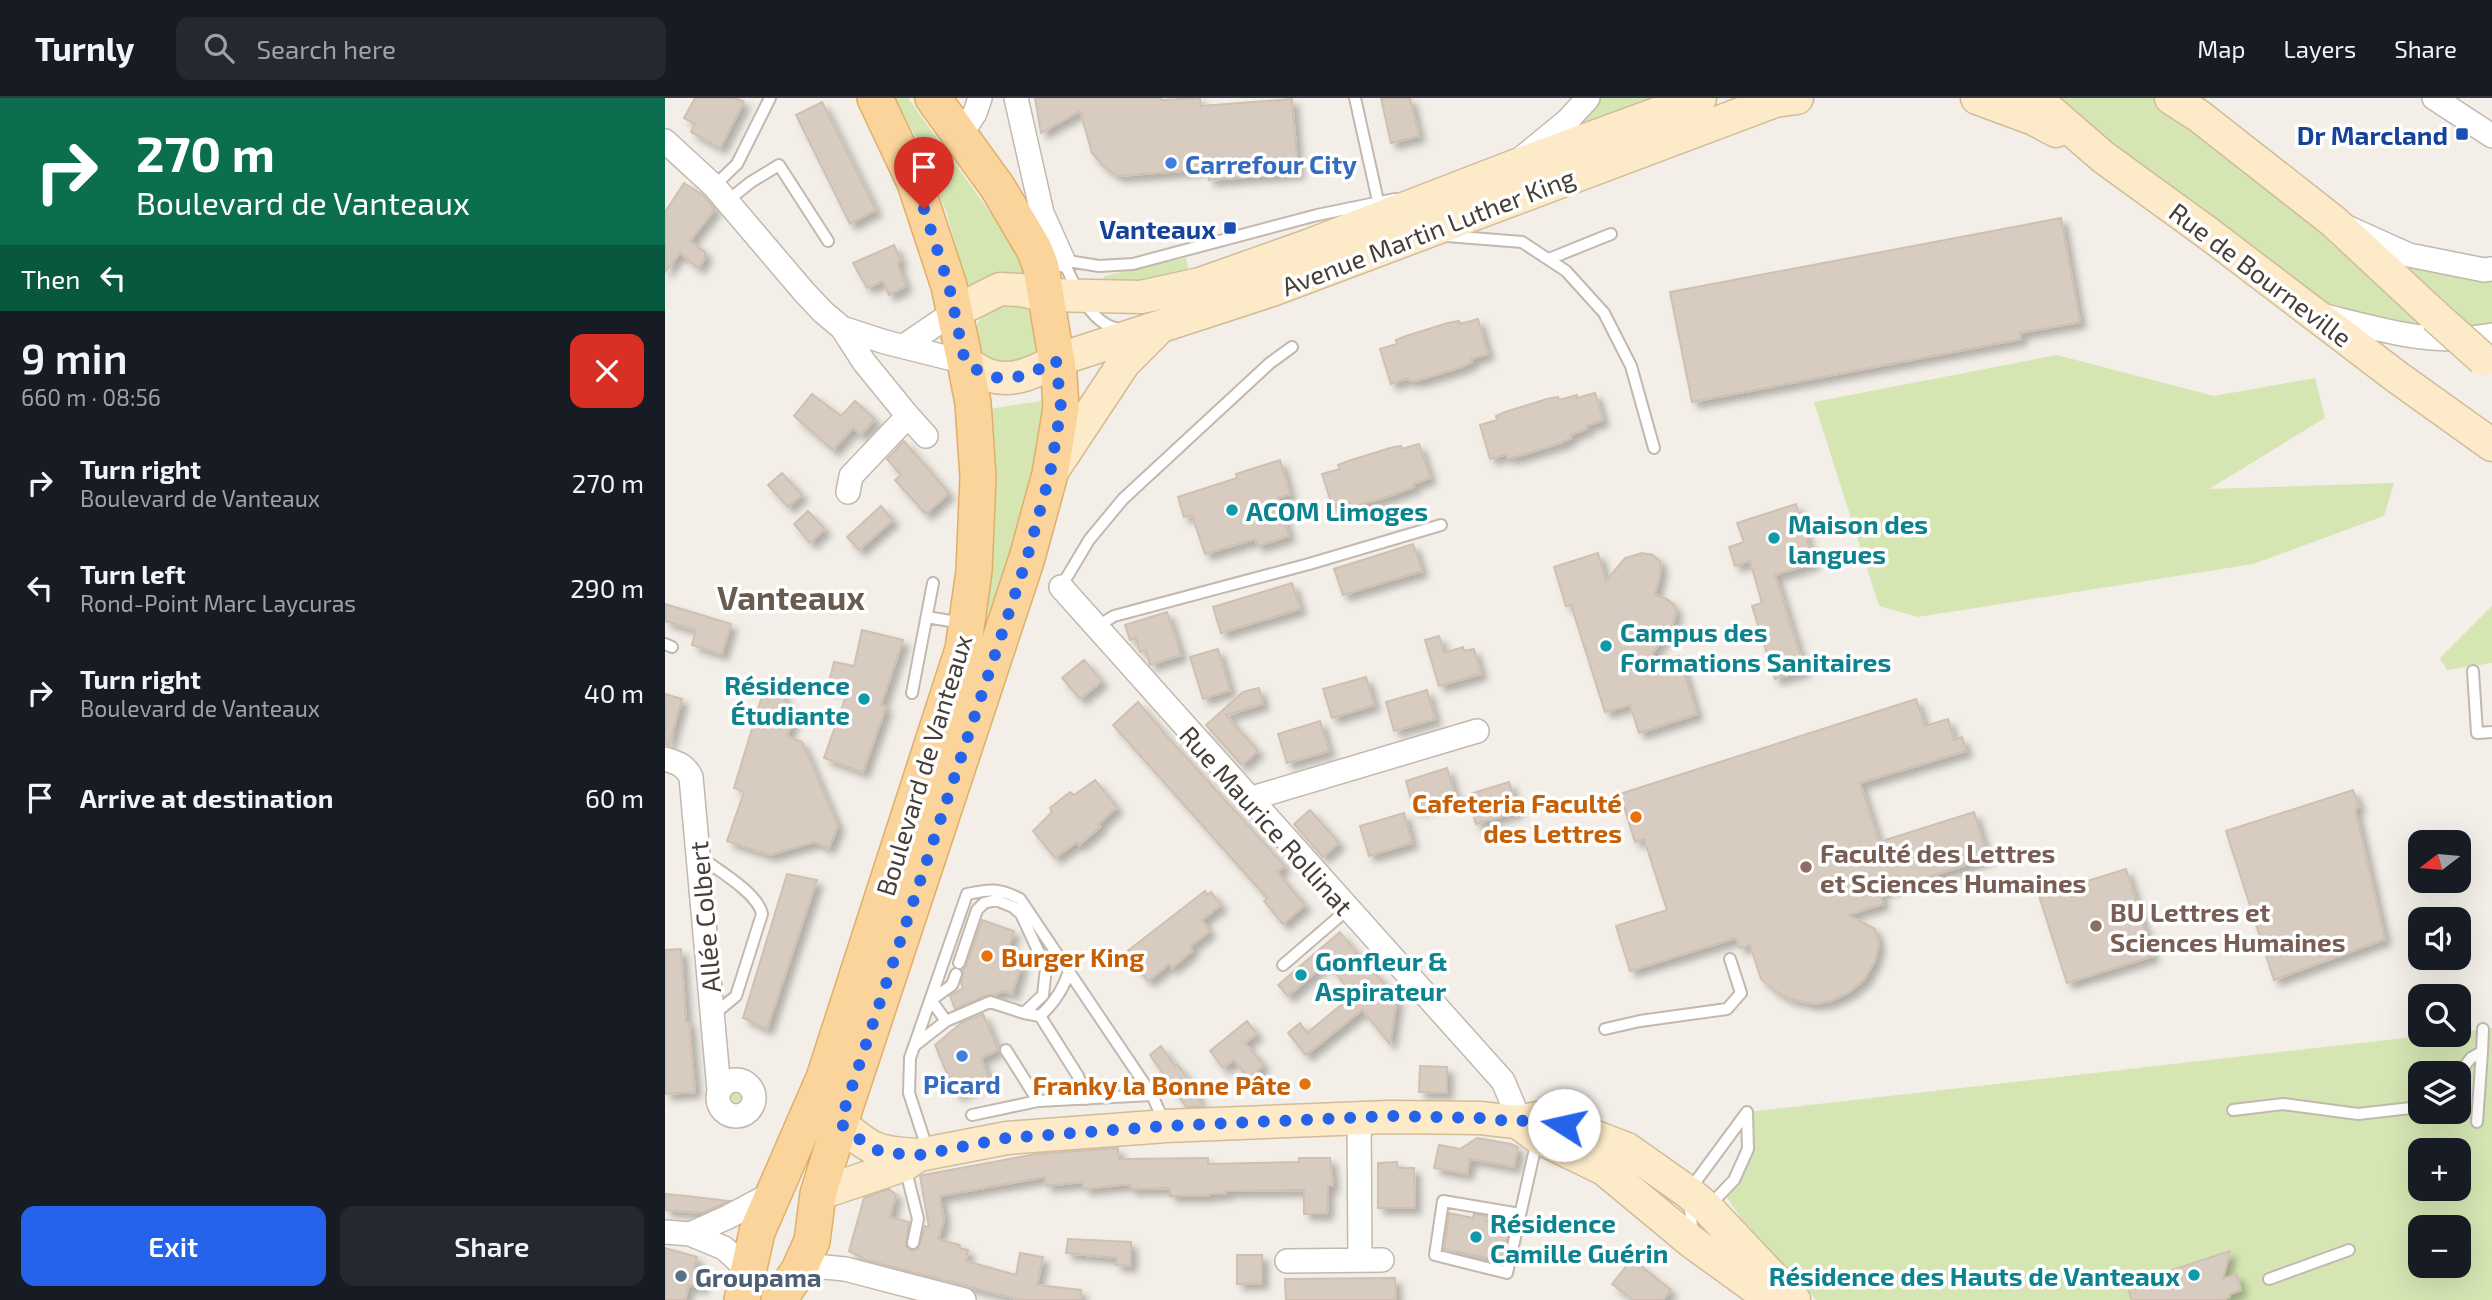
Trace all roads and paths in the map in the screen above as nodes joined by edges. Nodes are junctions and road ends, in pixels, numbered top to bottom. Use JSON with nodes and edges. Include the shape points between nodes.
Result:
{"nodes":[{"id":1,"x":770,"y":98,"type":"edge"},
{"id":2,"x":875,"y":98,"type":"edge"},
{"id":3,"x":933,"y":98,"type":"edge"},
{"id":4,"x":980,"y":98,"type":"edge"},
{"id":5,"x":1016,"y":98,"type":"edge"},
{"id":6,"x":1355,"y":98,"type":"edge"},
{"id":7,"x":1588,"y":98,"type":"edge"},
{"id":8,"x":1700,"y":98,"type":"edge"},
{"id":9,"x":1797,"y":98,"type":"edge"},
{"id":10,"x":1976,"y":98,"type":"edge"},
{"id":11,"x":2035,"y":98,"type":"edge"},
{"id":12,"x":2171,"y":98,"type":"edge"},
{"id":13,"x":2434,"y":98,"type":"edge"},
{"id":14,"x":2492,"y":136,"type":"edge"},
{"id":15,"x":959,"y":137,"type":"junction"},
{"id":16,"x":665,"y":141,"type":"edge"},
{"id":17,"x":2103,"y":158,"type":"junction"},
{"id":18,"x":1512,"y":167,"type":"junction"},
{"id":19,"x":1446,"y":192,"type":"junction"},
{"id":20,"x":720,"y":194,"type":"junction"},
{"id":21,"x":1378,"y":201,"type":"junction"},
{"id":22,"x":2333,"y":220,"type":"junction"},
{"id":23,"x":1427,"y":231,"type":"junction"},
{"id":24,"x":1611,"y":234,"type":"dead end"},
{"id":25,"x":828,"y":241,"type":"dead end"},
{"id":26,"x":1310,"y":245,"type":"junction"},
{"id":27,"x":1049,"y":254,"type":"junction"},
{"id":28,"x":1549,"y":260,"type":"junction"},
{"id":29,"x":2492,"y":269,"type":"edge"},
{"id":30,"x":1045,"y":295,"type":"junction"},
{"id":31,"x":1080,"y":295,"type":"junction"},
{"id":32,"x":954,"y":312,"type":"junction"},
{"id":33,"x":2315,"y":313,"type":"junction"},
{"id":34,"x":1160,"y":326,"type":"junction"},
{"id":35,"x":842,"y":328,"type":"junction"},
{"id":36,"x":2437,"y":328,"type":"junction"},
{"id":37,"x":904,"y":346,"type":"junction"},
{"id":38,"x":1293,"y":347,"type":"dead end"},
{"id":39,"x":2485,"y":350,"type":"edge"},
{"id":40,"x":1056,"y":360,"type":"junction"},
{"id":41,"x":965,"y":362,"type":"junction"},
{"id":42,"x":908,"y":416,"type":"junction"},
{"id":43,"x":926,"y":436,"type":"dead end"},
{"id":44,"x":2492,"y":444,"type":"edge"},
{"id":45,"x":1654,"y":448,"type":"dead end"},
{"id":46,"x":1050,"y":474,"type":"junction"},
{"id":47,"x":848,"y":492,"type":"dead end"},
{"id":48,"x":1441,"y":524,"type":"dead end"},
{"id":49,"x":933,"y":583,"type":"dead end"},
{"id":50,"x":1061,"y":587,"type":"joint"},
{"id":51,"x":927,"y":617,"type":"junction"},
{"id":52,"x":967,"y":623,"type":"junction"},
{"id":53,"x":1096,"y":626,"type":"junction"},
{"id":54,"x":2473,"y":671,"type":"dead end"},
{"id":55,"x":912,"y":693,"type":"dead end"},
{"id":56,"x":1477,"y":731,"type":"dead end"},
{"id":57,"x":2492,"y":732,"type":"edge"},
{"id":58,"x":665,"y":760,"type":"edge"},
{"id":59,"x":1247,"y":807,"type":"junction"},
{"id":60,"x":699,"y":856,"type":"junction"},
{"id":61,"x":1347,"y":909,"type":"junction"},
{"id":62,"x":1730,"y":959,"type":"dead end"},
{"id":63,"x":1283,"y":965,"type":"dead end"},
{"id":64,"x":1069,"y":970,"type":"junction"},
{"id":65,"x":931,"y":1000,"type":"junction"},
{"id":66,"x":1024,"y":1013,"type":"junction"},
{"id":67,"x":713,"y":1015,"type":"junction"},
{"id":68,"x":1040,"y":1016,"type":"junction"},
{"id":69,"x":946,"y":1021,"type":"junction"},
{"id":70,"x":1605,"y":1029,"type":"dead end"},
{"id":71,"x":2483,"y":1029,"type":"dead end"},
{"id":72,"x":914,"y":1046,"type":"junction"},
{"id":73,"x":1006,"y":1050,"type":"dead end"},
{"id":74,"x":2482,"y":1052,"type":"junction"},
{"id":75,"x":2469,"y":1061,"type":"edge"},
{"id":76,"x":719,"y":1090,"type":"dead end"},
{"id":77,"x":1152,"y":1095,"type":"junction"},
{"id":78,"x":1087,"y":1099,"type":"junction"},
{"id":79,"x":1038,"y":1101,"type":"junction"},
{"id":80,"x":2408,"y":1108,"type":"edge"},
{"id":81,"x":2233,"y":1110,"type":"dead end"},
{"id":82,"x":972,"y":1115,"type":"dead end"},
{"id":83,"x":1359,"y":1118,"type":"junction"},
{"id":84,"x":2477,"y":1122,"type":"dead end"},
{"id":85,"x":840,"y":1123,"type":"junction"},
{"id":86,"x":1166,"y":1126,"type":"junction"},
{"id":87,"x":1527,"y":1129,"type":"junction"},
{"id":88,"x":918,"y":1157,"type":"junction"},
{"id":89,"x":1611,"y":1173,"type":"junction"},
{"id":90,"x":794,"y":1193,"type":"junction"},
{"id":91,"x":1695,"y":1203,"type":"junction"},
{"id":92,"x":1520,"y":1213,"type":"junction"},
{"id":93,"x":665,"y":1232,"type":"edge"},
{"id":94,"x":690,"y":1234,"type":"junction"},
{"id":95,"x":1692,"y":1242,"type":"junction"},
{"id":96,"x":913,"y":1243,"type":"dead end"},
{"id":97,"x":2349,"y":1250,"type":"dead end"},
{"id":98,"x":1287,"y":1261,"type":"dead end"},
{"id":99,"x":2269,"y":1279,"type":"dead end"},
{"id":100,"x":767,"y":1283,"type":"edge"},
{"id":101,"x":964,"y":1300,"type":"edge"},
{"id":102,"x":1772,"y":1300,"type":"edge"},
{"id":103,"x":1794,"y":1300,"type":"edge"}],
"edges":[{"from":1,"to":20,"type":"lane"},
{"from":2,"to":32,"type":"main road","name":"Boulevard de Vanteaux","via":[[915,183]]},
{"from":3,"to":15,"type":"main road","name":"Boulevard de Vanteaux"},
{"from":4,"to":15,"type":"street"},
{"from":5,"to":27,"type":"street"},
{"from":6,"to":21,"type":"lane"},
{"from":7,"to":18,"type":"street"},
{"from":8,"to":18,"type":"main road","name":"Avenue Martin Luther King"},
{"from":9,"to":23,"type":"main road","name":"Avenue Martin Luther King","via":[[1775,101]]},
{"from":10,"to":17,"type":"main road","via":[[2034,119]]},
{"from":11,"to":17,"type":"main road","name":"Rue de Bourneville"},
{"from":12,"to":22,"type":"main road"},
{"from":13,"to":14,"type":"street"},
{"from":15,"to":27,"type":"main road","name":"Boulevard de Vanteaux"},
{"from":16,"to":20,"type":"street"},
{"from":17,"to":33,"type":"main road","name":"Rue de Bourneville"},
{"from":18,"to":19,"type":"main road","name":"Avenue Martin Luther King"},
{"from":19,"to":21,"type":"lane"},
{"from":19,"to":26,"type":"main road","name":"Avenue Martin Luther King"},
{"from":20,"to":25,"type":"lane","via":[[779,165]]},
{"from":20,"to":35,"type":"street","via":[[805,293]]},
{"from":21,"to":26,"type":"lane"},
{"from":21,"to":27,"type":"lane","via":[[1133,264],[1099,265]]},
{"from":22,"to":29,"type":"street","via":[[2409,256]]},
{"from":22,"to":36,"type":"main road"},
{"from":23,"to":28,"type":"lane","via":[[1523,242]]},
{"from":23,"to":34,"type":"main road","name":"Avenue Martin Luther King"},
{"from":24,"to":28,"type":"lane"},
{"from":26,"to":31,"type":"main road","name":"Avenue Martin Luther King","via":[[1182,289],[1141,297]]},
{"from":27,"to":30,"type":"main road","name":"Boulevard de Vanteaux","via":[[1041,267]]},
{"from":27,"to":31,"type":"lane"},
{"from":28,"to":45,"type":"lane","via":[[1566,271],[1604,313],[1631,366]]},
{"from":30,"to":31,"type":"main road","name":"Avenue Martin Luther King"},
{"from":30,"to":32,"type":"main road","via":[[1000,289]]},
{"from":30,"to":40,"type":"main road","name":"Boulevard de Vanteaux"},
{"from":31,"to":34,"type":"lane","via":[[1101,322],[1117,329]]},
{"from":32,"to":37,"type":"street"},
{"from":32,"to":41,"type":"main road","name":"Boulevard de Vanteaux"},
{"from":33,"to":36,"type":"street","via":[[2382,330]]},
{"from":33,"to":44,"type":"main road","name":"Rue de Bourneville"},
{"from":34,"to":40,"type":"main road","name":"Avenue Martin Luther King"},
{"from":34,"to":46,"type":"main road","via":[[1124,363]]},
{"from":35,"to":37,"type":"street"},
{"from":35,"to":42,"type":"street"},
{"from":36,"to":39,"type":"main road","bridge":true},
{"from":37,"to":41,"type":"street"},
{"from":38,"to":50,"type":"lane","via":[[1123,499],[1089,540]]},
{"from":40,"to":41,"type":"main road","via":[[1012,378],[990,376]]},
{"from":40,"to":46,"type":"main road","name":"Boulevard de Vanteaux","via":[[1061,408]]},
{"from":41,"to":52,"type":"main road","name":"Boulevard de Vanteaux","via":[[978,477]]},
{"from":42,"to":43,"type":"street"},
{"from":42,"to":47,"type":"street","via":[[852,476]]},
{"from":46,"to":85,"type":"main road","name":"Boulevard de Vanteaux","via":[[1006,626]]},
{"from":48,"to":53,"type":"lane","via":[[1114,616]]},
{"from":49,"to":51,"type":"lane"},
{"from":50,"to":53,"type":"street","name":"Rue Maurice Rollinat"},
{"from":51,"to":52,"type":"lane"},
{"from":51,"to":55,"type":"lane"},
{"from":52,"to":90,"type":"main road","name":"Boulevard de Vanteaux","via":[[963,649],[824,1078],[785,1172]]},
{"from":53,"to":59,"type":"street","name":"Rue Maurice Rollinat"},
{"from":54,"to":57,"type":"lane","via":[[2477,733]]},
{"from":56,"to":59,"type":"street","via":[[1259,796]]},
{"from":58,"to":60,"type":"street","name":"Allée Colbert","via":[[681,764],[691,777]]},
{"from":59,"to":61,"type":"street","name":"Rue Maurice Rollinat"},
{"from":60,"to":67,"type":"street","name":"Allée Colbert"},
{"from":60,"to":67,"type":"lane","via":[[753,897],[762,914],[736,996]]},
{"from":61,"to":63,"type":"lane"},
{"from":61,"to":87,"type":"street","name":"Rue Maurice Rollinat","via":[[1503,1082]]},
{"from":62,"to":70,"type":"lane","via":[[1741,993],[1727,1009]]},
{"from":64,"to":65,"type":"lane","via":[[1020,899],[1004,891],[967,894]]},
{"from":64,"to":68,"type":"lane","via":[[1052,1005]]},
{"from":64,"to":77,"type":"lane"},
{"from":65,"to":66,"type":"lane","via":[[952,985],[977,910],[996,900],[1021,914],[1046,968],[1043,995]]},
{"from":65,"to":69,"type":"lane"},
{"from":65,"to":72,"type":"lane"},
{"from":66,"to":68,"type":"lane"},
{"from":66,"to":69,"type":"lane","via":[[990,1002]]},
{"from":67,"to":76,"type":"street","name":"Allée Colbert"},
{"from":68,"to":78,"type":"lane","via":[[1078,1076]]},
{"from":69,"to":72,"type":"lane"},
{"from":71,"to":74,"type":"lane"},
{"from":72,"to":88,"type":"lane","via":[[909,1093]]},
{"from":73,"to":79,"type":"lane"},
{"from":74,"to":75,"type":"lane"},
{"from":74,"to":84,"type":"lane"},
{"from":77,"to":78,"type":"lane"},
{"from":77,"to":86,"type":"lane"},
{"from":78,"to":79,"type":"lane"},
{"from":79,"to":82,"type":"lane"},
{"from":80,"to":81,"type":"lane","via":[[2358,1114],[2283,1104]]},
{"from":83,"to":86,"type":"main road"},
{"from":83,"to":87,"type":"main road","via":[[1438,1116]]},
{"from":83,"to":98,"type":"street","via":[[1371,1260]]},
{"from":85,"to":88,"type":"main road","via":[[869,1147]]},
{"from":85,"to":90,"type":"main road","name":"Boulevard de Vanteaux"},
{"from":86,"to":88,"type":"main road","via":[[1007,1138]]},
{"from":87,"to":89,"type":"main road"},
{"from":87,"to":91,"type":"main road","via":[[1543,1117],[1627,1149]]},
{"from":87,"to":92,"type":"lane"},
{"from":88,"to":90,"type":"main road"},
{"from":88,"to":96,"type":"lane","via":[[918,1219]]},
{"from":89,"to":91,"type":"main road","via":[[1625,1174],[1657,1199],[1683,1209]]},
{"from":89,"to":95,"type":"main road"},
{"from":90,"to":94,"type":"street"},
{"from":90,"to":100,"type":"main road","name":"Boulevard de Vanteaux","via":[[757,1232]]},
{"from":90,"to":100,"type":"main road","name":"Boulevard de Vanteaux","via":[[812,1241]]},
{"from":91,"to":91,"type":"lane","via":[[1734,1180],[1748,1149],[1747,1112]]},
{"from":91,"to":95,"type":"lane"},
{"from":91,"to":103,"type":"main road"},
{"from":92,"to":92,"type":"lane","via":[[1507,1273],[1434,1255],[1443,1200]]},
{"from":93,"to":94,"type":"street"},
{"from":94,"to":100,"type":"street","via":[[724,1248]]},
{"from":95,"to":102,"type":"main road"},
{"from":97,"to":99,"type":"lane"},
{"from":100,"to":101,"type":"street","via":[[825,1267]]}]}
